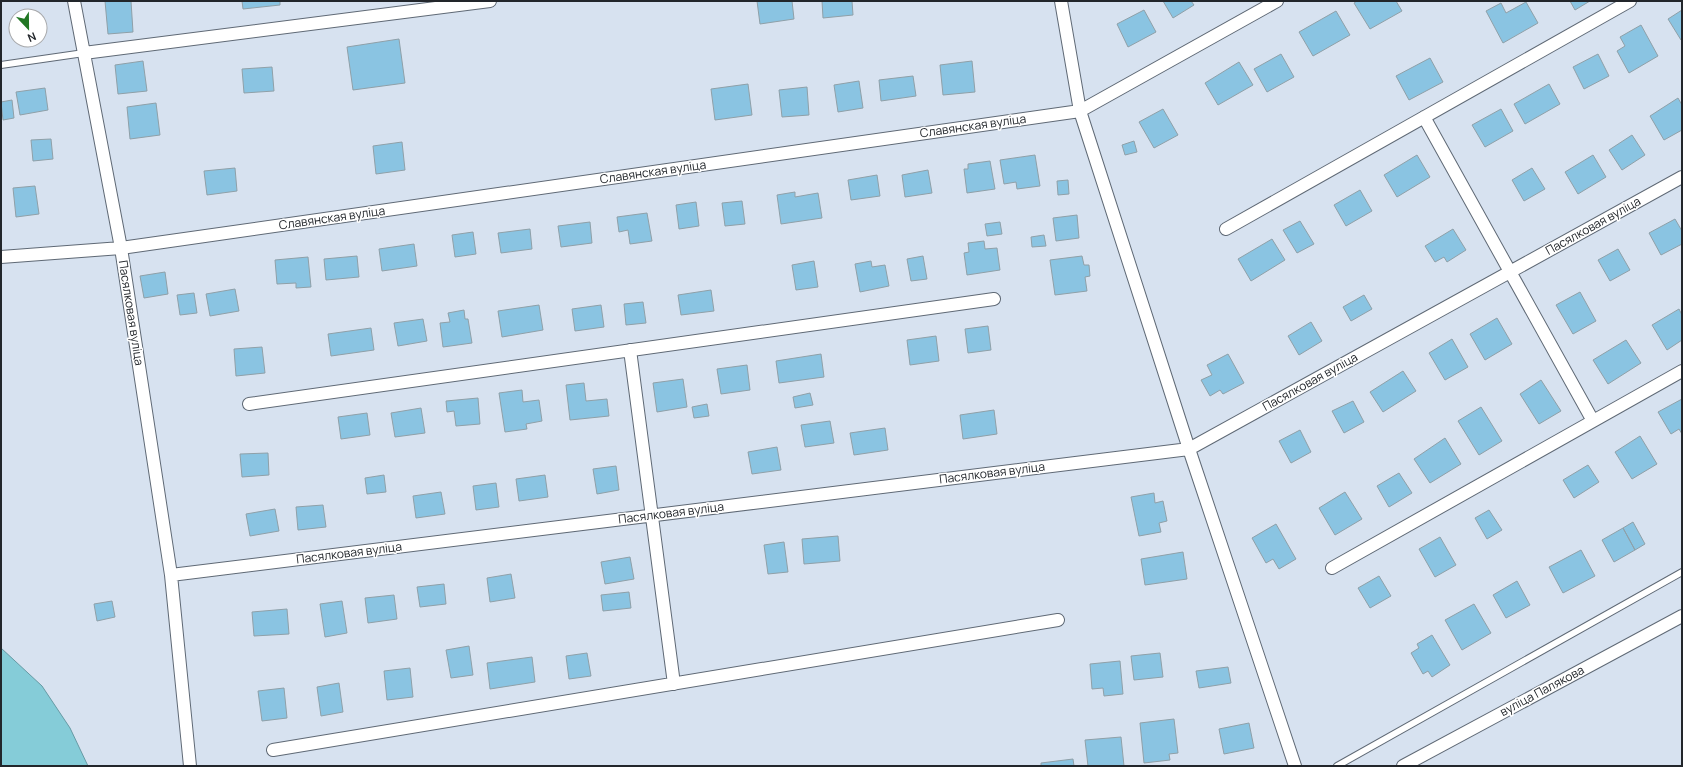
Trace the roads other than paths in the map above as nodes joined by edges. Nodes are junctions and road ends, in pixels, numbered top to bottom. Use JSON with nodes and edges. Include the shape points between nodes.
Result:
{"nodes":[{"id":1,"x":74,"y":1,"type":"edge"},
{"id":2,"x":490,"y":1,"type":"edge"},
{"id":3,"x":1061,"y":1,"type":"edge"},
{"id":4,"x":1277,"y":1,"type":"edge"},
{"id":5,"x":1630,"y":1,"type":"edge"},
{"id":6,"x":84,"y":53,"type":"junction"},
{"id":7,"x":1,"y":65,"type":"edge"},
{"id":8,"x":1080,"y":111,"type":"junction"},
{"id":9,"x":1424,"y":117,"type":"junction"},
{"id":10,"x":1682,"y":176,"type":"edge"},
{"id":11,"x":1226,"y":229,"type":"dead end"},
{"id":12,"x":121,"y":248,"type":"junction"},
{"id":13,"x":1,"y":257,"type":"edge"},
{"id":14,"x":1510,"y":272,"type":"junction"},
{"id":15,"x":994,"y":299,"type":"dead end"},
{"id":16,"x":630,"y":350,"type":"junction"},
{"id":17,"x":1682,"y":371,"type":"edge"},
{"id":18,"x":249,"y":404,"type":"dead end"},
{"id":19,"x":1594,"y":421,"type":"junction"},
{"id":20,"x":1188,"y":449,"type":"junction"},
{"id":21,"x":653,"y":515,"type":"junction"},
{"id":22,"x":1332,"y":568,"type":"dead end"},
{"id":23,"x":1682,"y":572,"type":"edge"},
{"id":24,"x":171,"y":575,"type":"junction"},
{"id":25,"x":1682,"y":616,"type":"edge"},
{"id":26,"x":1058,"y":620,"type":"dead end"},
{"id":27,"x":674,"y":684,"type":"junction"},
{"id":28,"x":273,"y":750,"type":"dead end"},
{"id":29,"x":190,"y":766,"type":"edge"},
{"id":30,"x":1295,"y":766,"type":"edge"},
{"id":31,"x":1337,"y":766,"type":"edge"},
{"id":32,"x":1403,"y":766,"type":"edge"}],
"edges":[{"from":1,"to":6,"type":"street","name":"Пасялковая вуліца"},
{"from":2,"to":6,"type":"street"},
{"from":3,"to":8,"type":"street"},
{"from":4,"to":8,"type":"street","name":"Славянская вуліца"},
{"from":5,"to":9,"type":"street"},
{"from":6,"to":7,"type":"lane"},
{"from":6,"to":12,"type":"street","name":"Пасялковая вуліца"},
{"from":8,"to":12,"type":"street","name":"Славянская вуліца"},
{"from":8,"to":20,"type":"street"},
{"from":9,"to":11,"type":"street"},
{"from":9,"to":14,"type":"street"},
{"from":10,"to":14,"type":"street","name":"Пасялковая вуліца"},
{"from":12,"to":13,"type":"street","name":"Славянская вуліца"},
{"from":12,"to":24,"type":"street","name":"Пасялковая вуліца"},
{"from":14,"to":19,"type":"street"},
{"from":14,"to":20,"type":"street","name":"Пасялковая вуліца"},
{"from":15,"to":16,"type":"street"},
{"from":16,"to":18,"type":"street"},
{"from":16,"to":21,"type":"street"},
{"from":17,"to":19,"type":"street"},
{"from":19,"to":22,"type":"street"},
{"from":20,"to":21,"type":"street","name":"Пасялковая вуліца"},
{"from":20,"to":30,"type":"street"},
{"from":21,"to":24,"type":"street","name":"Пасялковая вуліца"},
{"from":21,"to":27,"type":"street"},
{"from":23,"to":31,"type":"lane"},
{"from":24,"to":29,"type":"street"},
{"from":25,"to":32,"type":"street","name":"вуліца Палякова"},
{"from":26,"to":27,"type":"street"},
{"from":27,"to":28,"type":"street"}]}
